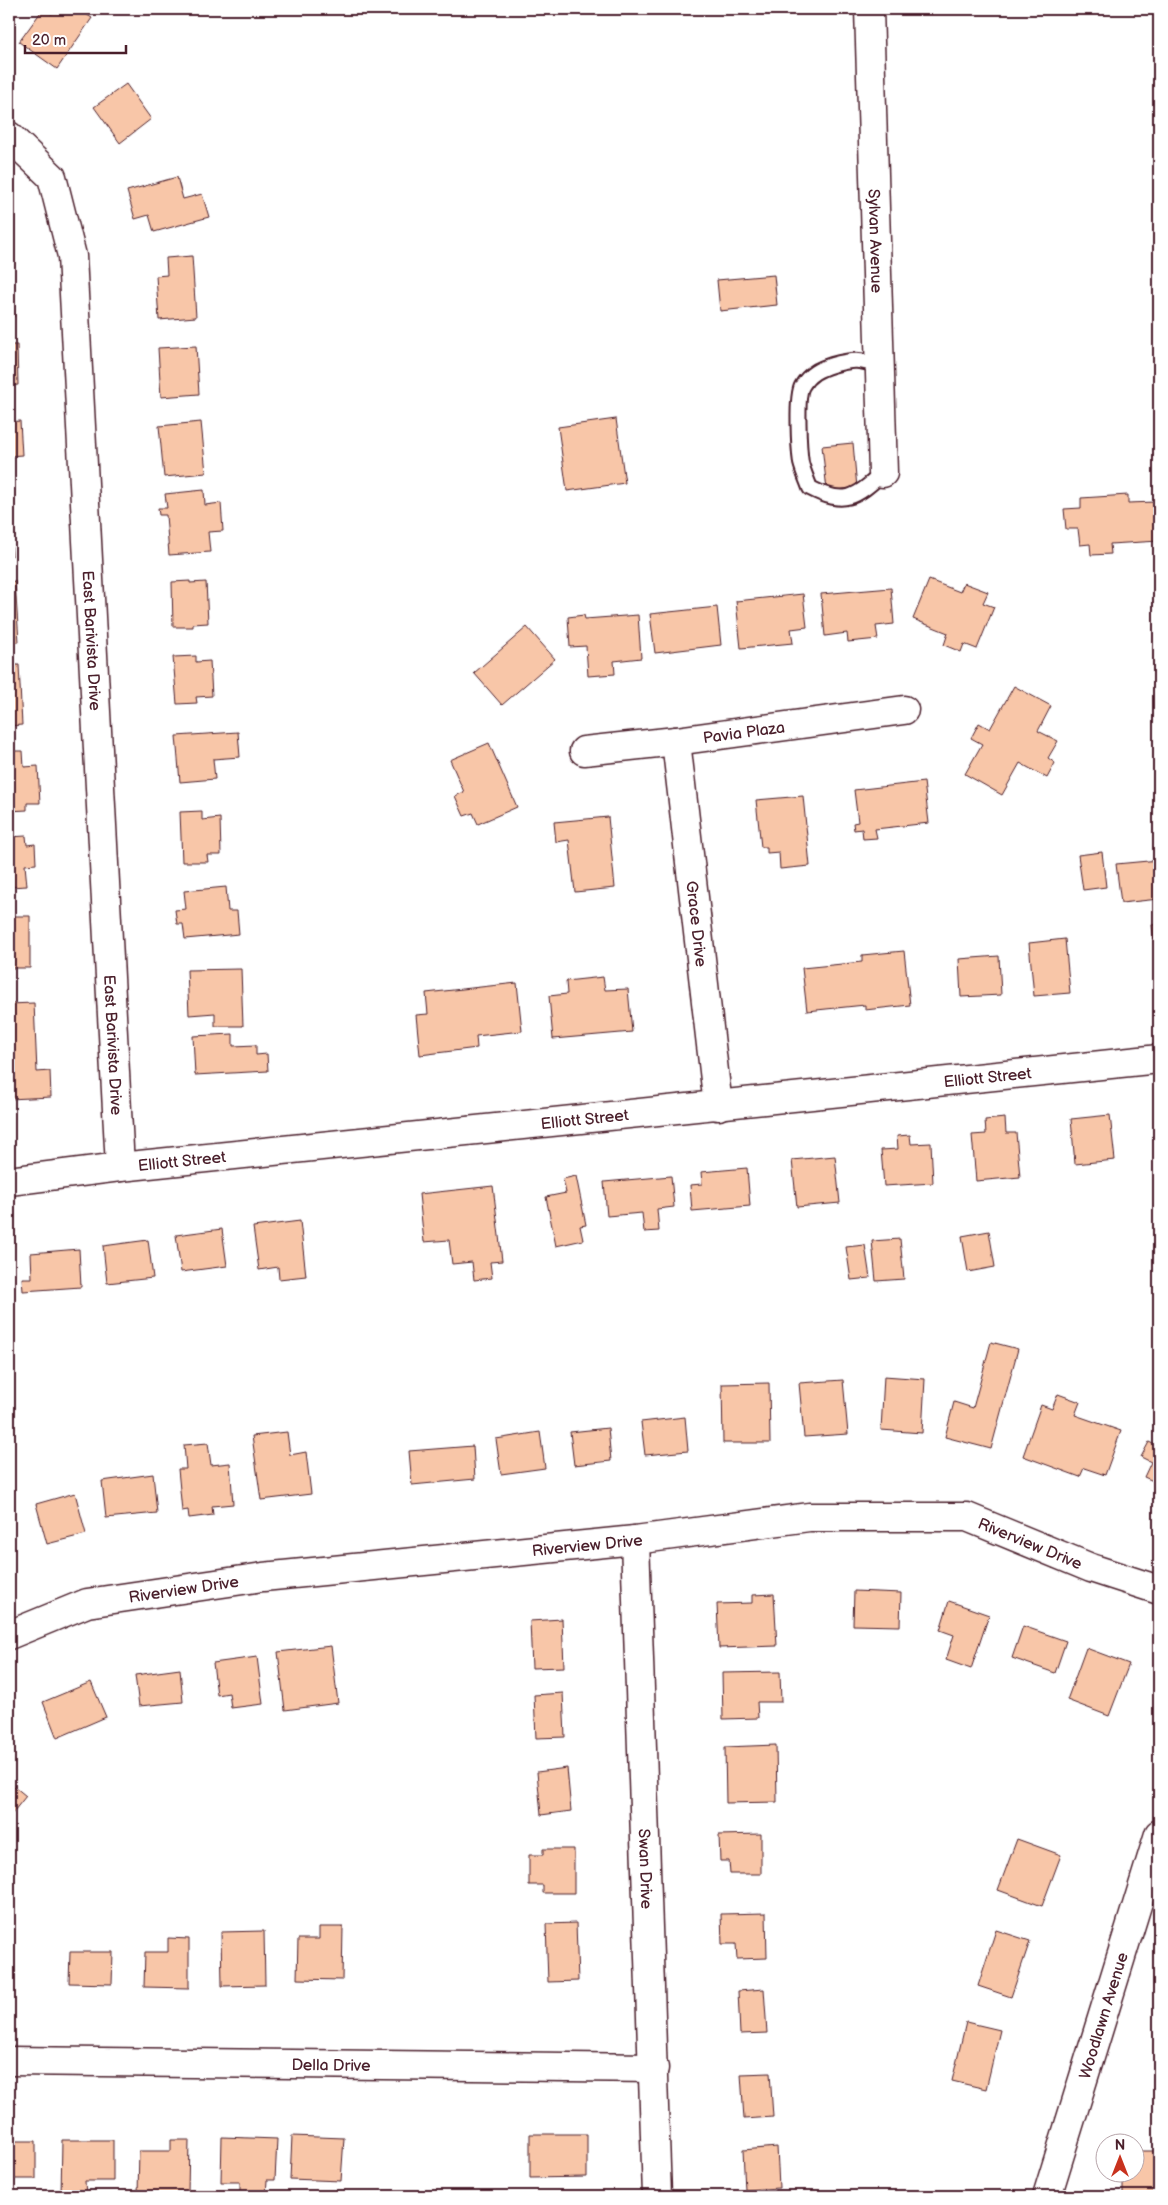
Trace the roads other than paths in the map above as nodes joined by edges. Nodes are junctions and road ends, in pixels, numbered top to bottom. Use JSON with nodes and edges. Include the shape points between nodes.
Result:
{"nodes":[{"id":1,"x":870,"y":9,"type":"edge"},
{"id":2,"x":9,"y":136,"type":"edge"},
{"id":3,"x":880,"y":367,"type":"junction"},
{"id":4,"x":883,"y":473,"type":"joint"},
{"id":5,"x":904,"y":710,"type":"dead end"},
{"id":6,"x":676,"y":742,"type":"junction"},
{"id":7,"x":584,"y":751,"type":"dead end"},
{"id":8,"x":1159,"y":1059,"type":"edge"},
{"id":9,"x":718,"y":1106,"type":"junction"},
{"id":10,"x":120,"y":1167,"type":"junction"},
{"id":11,"x":9,"y":1181,"type":"edge"},
{"id":12,"x":635,"y":1540,"type":"junction"},
{"id":13,"x":1159,"y":1590,"type":"edge"},
{"id":14,"x":9,"y":1635,"type":"edge"},
{"id":15,"x":1159,"y":1834,"type":"edge"},
{"id":16,"x":9,"y":2061,"type":"edge"},
{"id":17,"x":654,"y":2068,"type":"junction"},
{"id":18,"x":657,"y":2196,"type":"edge"},
{"id":19,"x":1047,"y":2196,"type":"edge"}],
"edges":[{"from":1,"to":3,"type":"street","name":"Sylvan Avenue"},
{"from":2,"to":10,"type":"street","name":"East Barivista Drive","via":[[52,176],[72,256]]},
{"from":3,"to":4,"type":"street","name":"Sylvan Avenue"},
{"from":3,"to":4,"type":"lane","via":[[851,359],[821,368],[810,375],[800,388],[799,421],[802,464],[810,488],[828,498],[847,498],[865,489]]},
{"from":5,"to":6,"type":"street","name":"Pavia Plaza"},
{"from":6,"to":7,"type":"street","name":"Pavia Plaza"},
{"from":6,"to":9,"type":"street","name":"Grace Drive"},
{"from":8,"to":9,"type":"street","name":"Elliott Street"},
{"from":9,"to":10,"type":"street","name":"Elliott Street"},
{"from":10,"to":11,"type":"street","name":"Elliott Street"},
{"from":12,"to":13,"type":"street","name":"Riverview Drive","via":[[809,1517],[967,1517],[1091,1568]]},
{"from":12,"to":14,"type":"street","name":"Riverview Drive","via":[[263,1577],[96,1601]]},
{"from":12,"to":17,"type":"street","name":"Swan Drive"},
{"from":15,"to":19,"type":"street","name":"Woodlawn Avenue"},
{"from":16,"to":17,"type":"street","name":"Della Drive"},
{"from":17,"to":18,"type":"street","name":"Swan Drive"}]}
